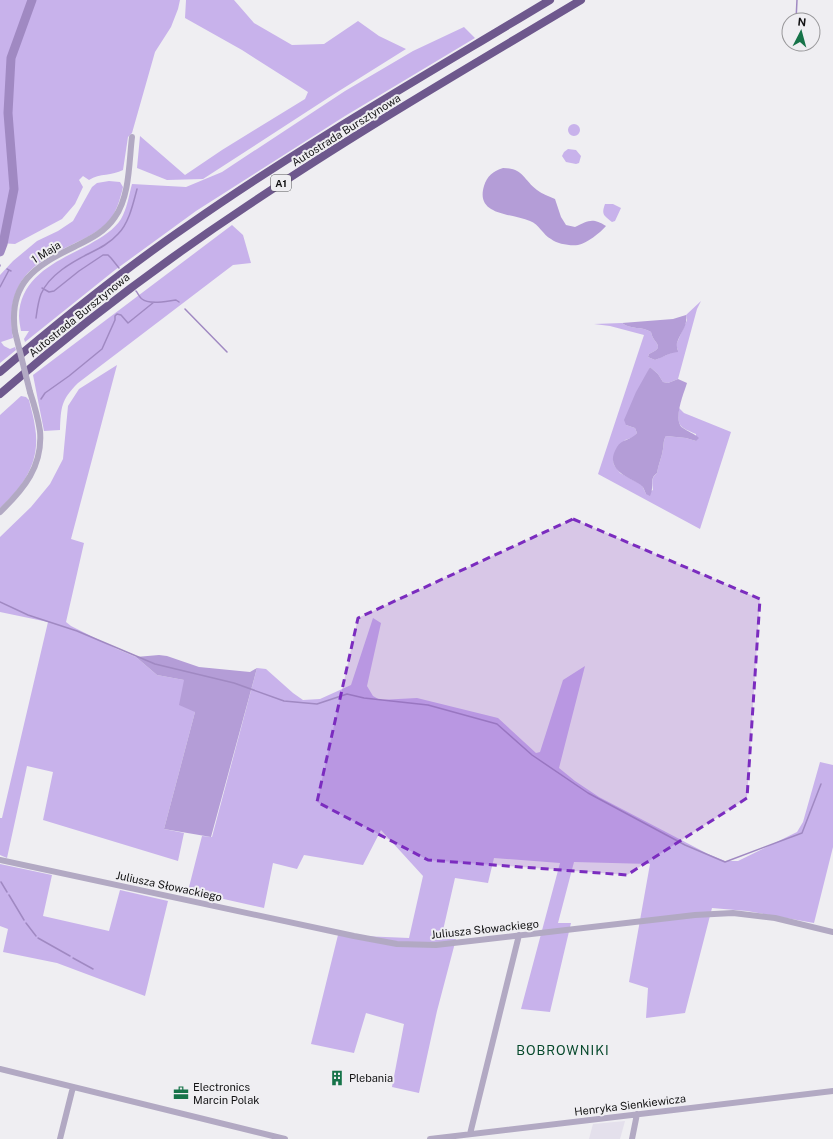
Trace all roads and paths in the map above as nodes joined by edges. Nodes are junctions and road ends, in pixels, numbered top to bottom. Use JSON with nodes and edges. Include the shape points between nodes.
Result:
{"nodes":[{"id":1,"x":550,"y":0,"type":"edge"},
{"id":2,"x":580,"y":0,"type":"edge"},
{"id":3,"x":132,"y":136,"type":"dead end"},
{"id":4,"x":0,"y":372,"type":"edge"},
{"id":5,"x":0,"y":394,"type":"edge"},
{"id":6,"x":0,"y":512,"type":"edge"},
{"id":7,"x":0,"y":860,"type":"edge"},
{"id":8,"x":833,"y":932,"type":"edge"},
{"id":9,"x":519,"y":935,"type":"junction"},
{"id":10,"x":0,"y":1069,"type":"edge"},
{"id":11,"x":73,"y":1087,"type":"junction"},
{"id":12,"x":833,"y":1090,"type":"edge"},
{"id":13,"x":637,"y":1114,"type":"junction"},
{"id":14,"x":470,"y":1134,"type":"junction"},
{"id":15,"x":60,"y":1139,"type":"edge"},
{"id":16,"x":285,"y":1139,"type":"edge"},
{"id":17,"x":430,"y":1139,"type":"edge"},
{"id":18,"x":632,"y":1139,"type":"edge"}],
"edges":[{"from":1,"to":4,"type":"highway","name":"Autostrada Bursztynowa","number":"A1","via":[[227,198],[103,288]]},
{"from":2,"to":5,"type":"highway","name":"Autostrada Bursztynowa","number":"A1","via":[[355,136],[230,217],[130,288]]},
{"from":3,"to":6,"type":"street","name":"1 Maja","bridge":true,"via":[[123,203],[116,217],[96,236],[46,261],[29,276],[15,304],[15,332],[40,431],[40,442],[36,462],[27,482]]},
{"from":7,"to":9,"type":"street","name":"Juliusza Słowackiego","via":[[397,944],[436,945]]},
{"from":8,"to":9,"type":"street","name":"Juliusza Słowackiego","via":[[775,918],[733,913]]},
{"from":9,"to":14,"type":"street"},
{"from":10,"to":11,"type":"street"},
{"from":11,"to":15,"type":"street"},
{"from":11,"to":16,"type":"street"},
{"from":12,"to":13,"type":"street","name":"Henryka Sienkiewicza"},
{"from":13,"to":14,"type":"street","name":"Henryka Sienkiewicza"},
{"from":13,"to":18,"type":"street"},
{"from":14,"to":17,"type":"street","name":"Henryka Sienkiewicza"}]}
